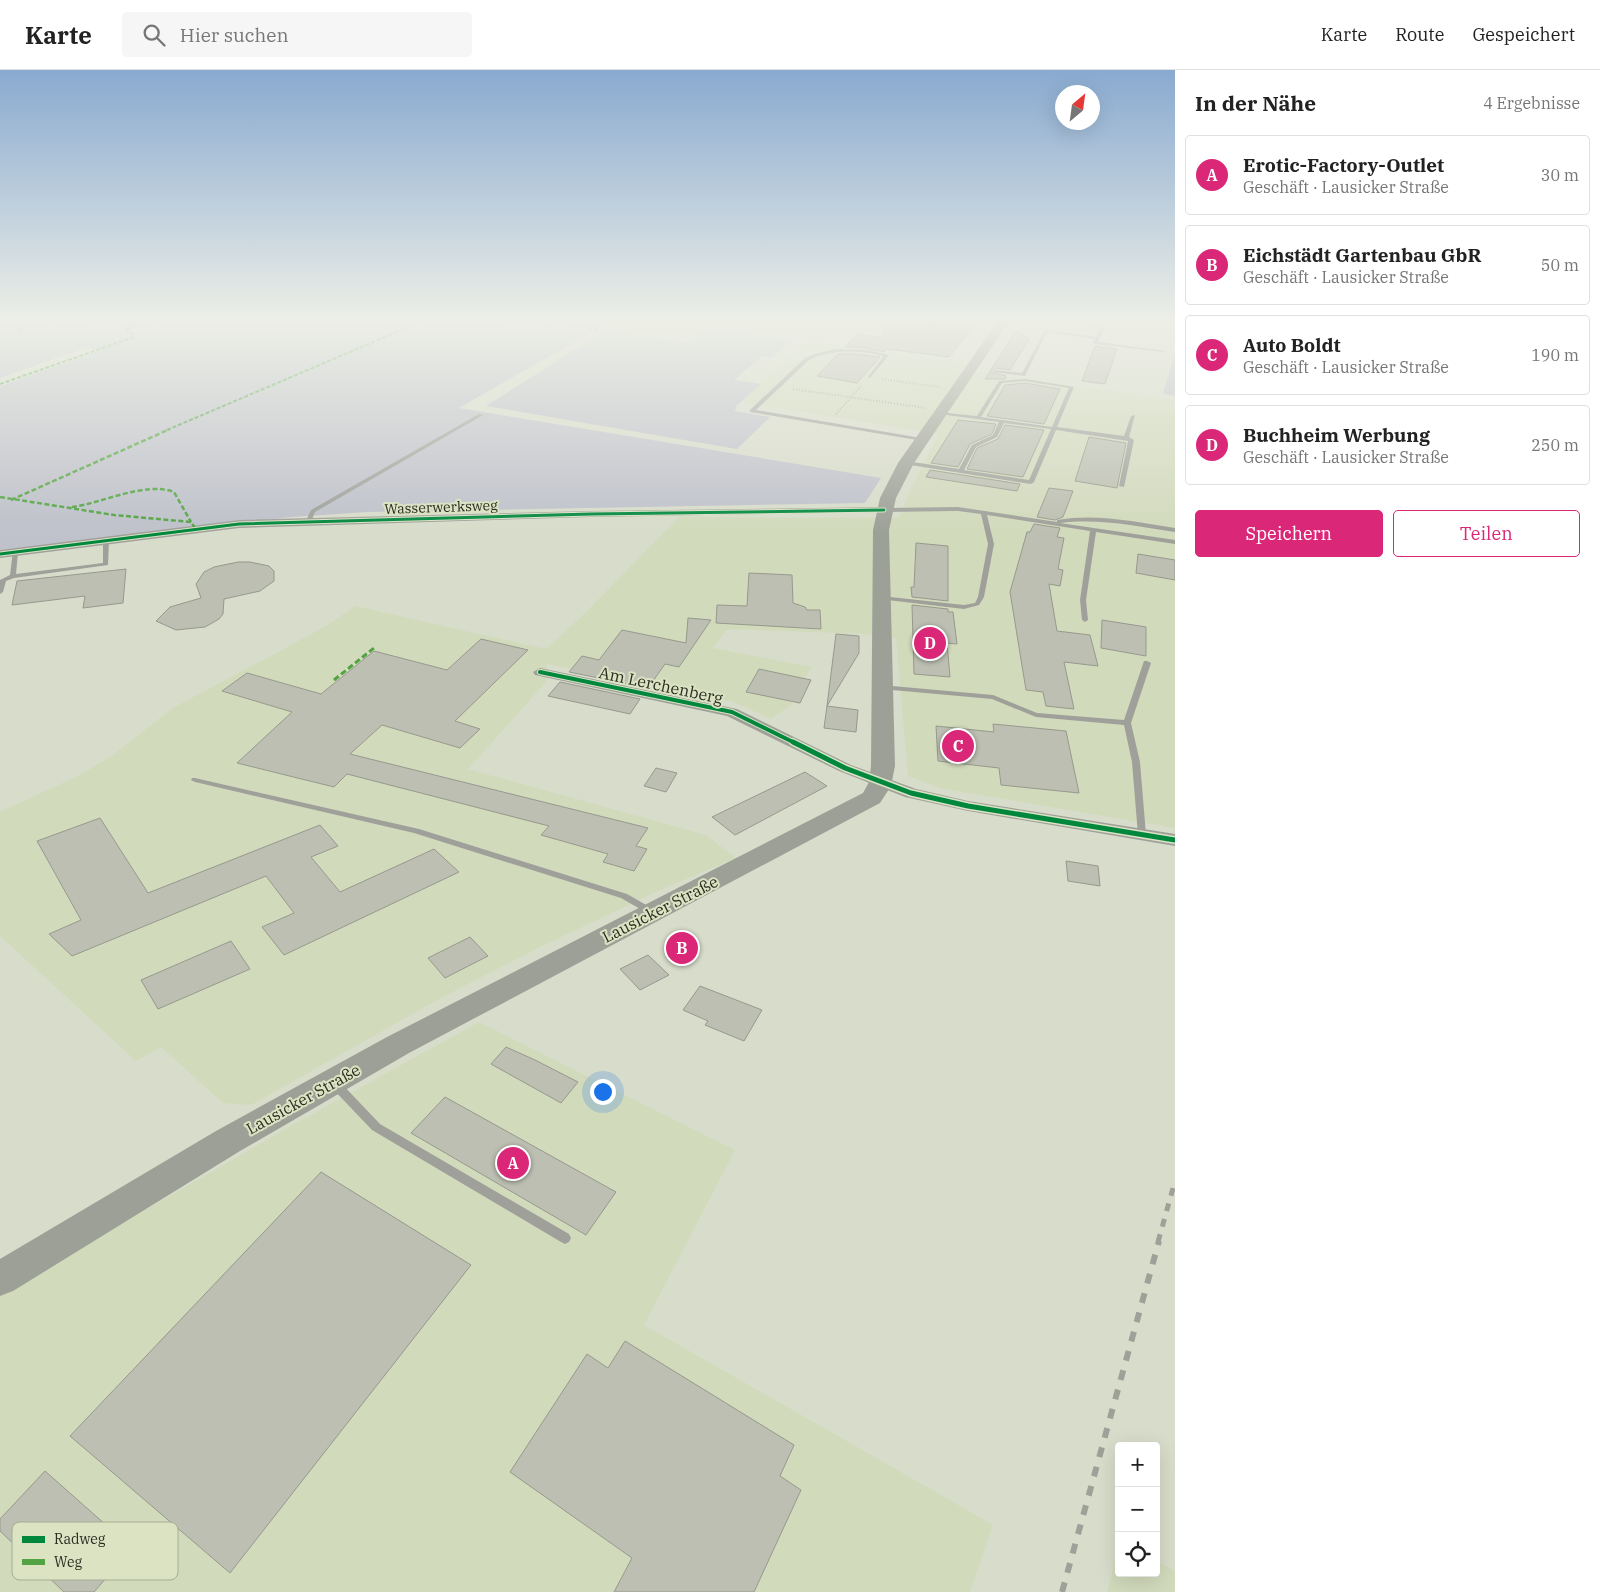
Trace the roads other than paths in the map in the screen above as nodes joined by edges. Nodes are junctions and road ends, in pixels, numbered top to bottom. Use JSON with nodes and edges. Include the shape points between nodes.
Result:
{"nodes":[{"id":1,"x":774,"y":391,"type":"edge"},
{"id":2,"x":955,"y":391,"type":"edge"},
{"id":3,"x":995,"y":391,"type":"edge"},
{"id":4,"x":1070,"y":391,"type":"edge"},
{"id":5,"x":940,"y":411,"type":"junction"},
{"id":6,"x":481,"y":415,"type":"dead end"},
{"id":7,"x":1132,"y":416,"type":"dead end"},
{"id":8,"x":978,"y":418,"type":"junction"},
{"id":9,"x":1002,"y":422,"type":"junction"},
{"id":10,"x":1053,"y":430,"type":"junction"},
{"id":11,"x":1126,"y":438,"type":"junction"},
{"id":12,"x":920,"y":440,"type":"junction"},
{"id":13,"x":906,"y":463,"type":"junction"},
{"id":14,"x":961,"y":471,"type":"junction"},
{"id":15,"x":1122,"y":486,"type":"dead end"},
{"id":16,"x":884,"y":510,"type":"junction"},
{"id":17,"x":984,"y":513,"type":"junction"},
{"id":18,"x":309,"y":521,"type":"junction"},
{"id":19,"x":1048,"y":523,"type":"junction"},
{"id":20,"x":1093,"y":530,"type":"junction"},
{"id":21,"x":1175,"y":530,"type":"edge"},
{"id":22,"x":106,"y":540,"type":"junction"},
{"id":23,"x":1175,"y":542,"type":"edge"},
{"id":24,"x":14,"y":552,"type":"junction"},
{"id":25,"x":0,"y":554,"type":"edge"},
{"id":26,"x":13,"y":576,"type":"junction"},
{"id":27,"x":0,"y":592,"type":"edge"},
{"id":28,"x":880,"y":598,"type":"junction"},
{"id":29,"x":1085,"y":620,"type":"dead end"},
{"id":30,"x":1147,"y":663,"type":"dead end"},
{"id":31,"x":540,"y":672,"type":"dead end"},
{"id":32,"x":881,"y":687,"type":"junction"},
{"id":33,"x":1127,"y":723,"type":"junction"},
{"id":34,"x":195,"y":780,"type":"dead end"},
{"id":35,"x":882,"y":783,"type":"junction"},
{"id":36,"x":1142,"y":835,"type":"junction"},
{"id":37,"x":1175,"y":840,"type":"edge"},
{"id":38,"x":654,"y":913,"type":"junction"},
{"id":39,"x":334,"y":1082,"type":"junction"},
{"id":40,"x":565,"y":1238,"type":"dead end"},
{"id":41,"x":0,"y":1279,"type":"edge"}],
"edges":[{"from":1,"to":12,"type":"lane","via":[[752,411]]},
{"from":2,"to":5,"type":"main road"},
{"from":3,"to":8,"type":"lane"},
{"from":4,"to":10,"type":"lane"},
{"from":5,"to":8,"type":"lane"},
{"from":5,"to":12,"type":"main road"},
{"from":6,"to":18,"type":"lane","via":[[313,511]]},
{"from":7,"to":11,"type":"lane"},
{"from":8,"to":9,"type":"lane"},
{"from":9,"to":10,"type":"lane"},
{"from":9,"to":14,"type":"lane","via":[[994,436],[974,446]]},
{"from":10,"to":11,"type":"lane"},
{"from":10,"to":14,"type":"lane","via":[[1031,482]]},
{"from":11,"to":15,"type":"lane","via":[[1131,440]]},
{"from":12,"to":13,"type":"main road"},
{"from":13,"to":14,"type":"lane"},
{"from":13,"to":16,"type":"main road"},
{"from":16,"to":17,"type":"lane","via":[[958,509]]},
{"from":16,"to":18,"type":"street","name":"Wasserwerksweg"},
{"from":16,"to":28,"type":"main road"},
{"from":17,"to":19,"type":"lane"},
{"from":17,"to":28,"type":"lane","via":[[991,544],[977,604],[964,607]]},
{"from":18,"to":22,"type":"street","name":"Wasserwerksweg","via":[[195,528]]},
{"from":19,"to":20,"type":"lane"},
{"from":19,"to":21,"type":"lane","via":[[1074,519],[1108,520]]},
{"from":20,"to":23,"type":"lane"},
{"from":20,"to":29,"type":"lane","via":[[1083,600]]},
{"from":22,"to":24,"type":"street","name":"Wasserwerksweg"},
{"from":22,"to":26,"type":"lane","via":[[106,564]]},
{"from":24,"to":25,"type":"street","name":"Wasserwerksweg"},
{"from":24,"to":26,"type":"lane"},
{"from":26,"to":27,"type":"lane","via":[[3,580]]},
{"from":28,"to":32,"type":"main road"},
{"from":30,"to":33,"type":"lane"},
{"from":31,"to":35,"type":"street","name":"Am Lerchenberg","via":[[732,712]]},
{"from":32,"to":33,"type":"lane","via":[[993,697],[1036,715]]},
{"from":32,"to":35,"type":"main road"},
{"from":33,"to":36,"type":"lane","via":[[1136,762]]},
{"from":34,"to":38,"type":"lane","via":[[416,831],[624,896]]},
{"from":35,"to":36,"type":"street","name":"Am Lerchenberg","via":[[940,801]]},
{"from":35,"to":38,"type":"main road","name":"Lausicker Straße","via":[[867,802]]},
{"from":36,"to":37,"type":"street","name":"Am Lerchenberg"},
{"from":38,"to":39,"type":"main road","name":"Lausicker Straße"},
{"from":39,"to":40,"type":"lane","via":[[376,1127]]},
{"from":39,"to":41,"type":"main road","name":"Lausicker Straße"}]}
